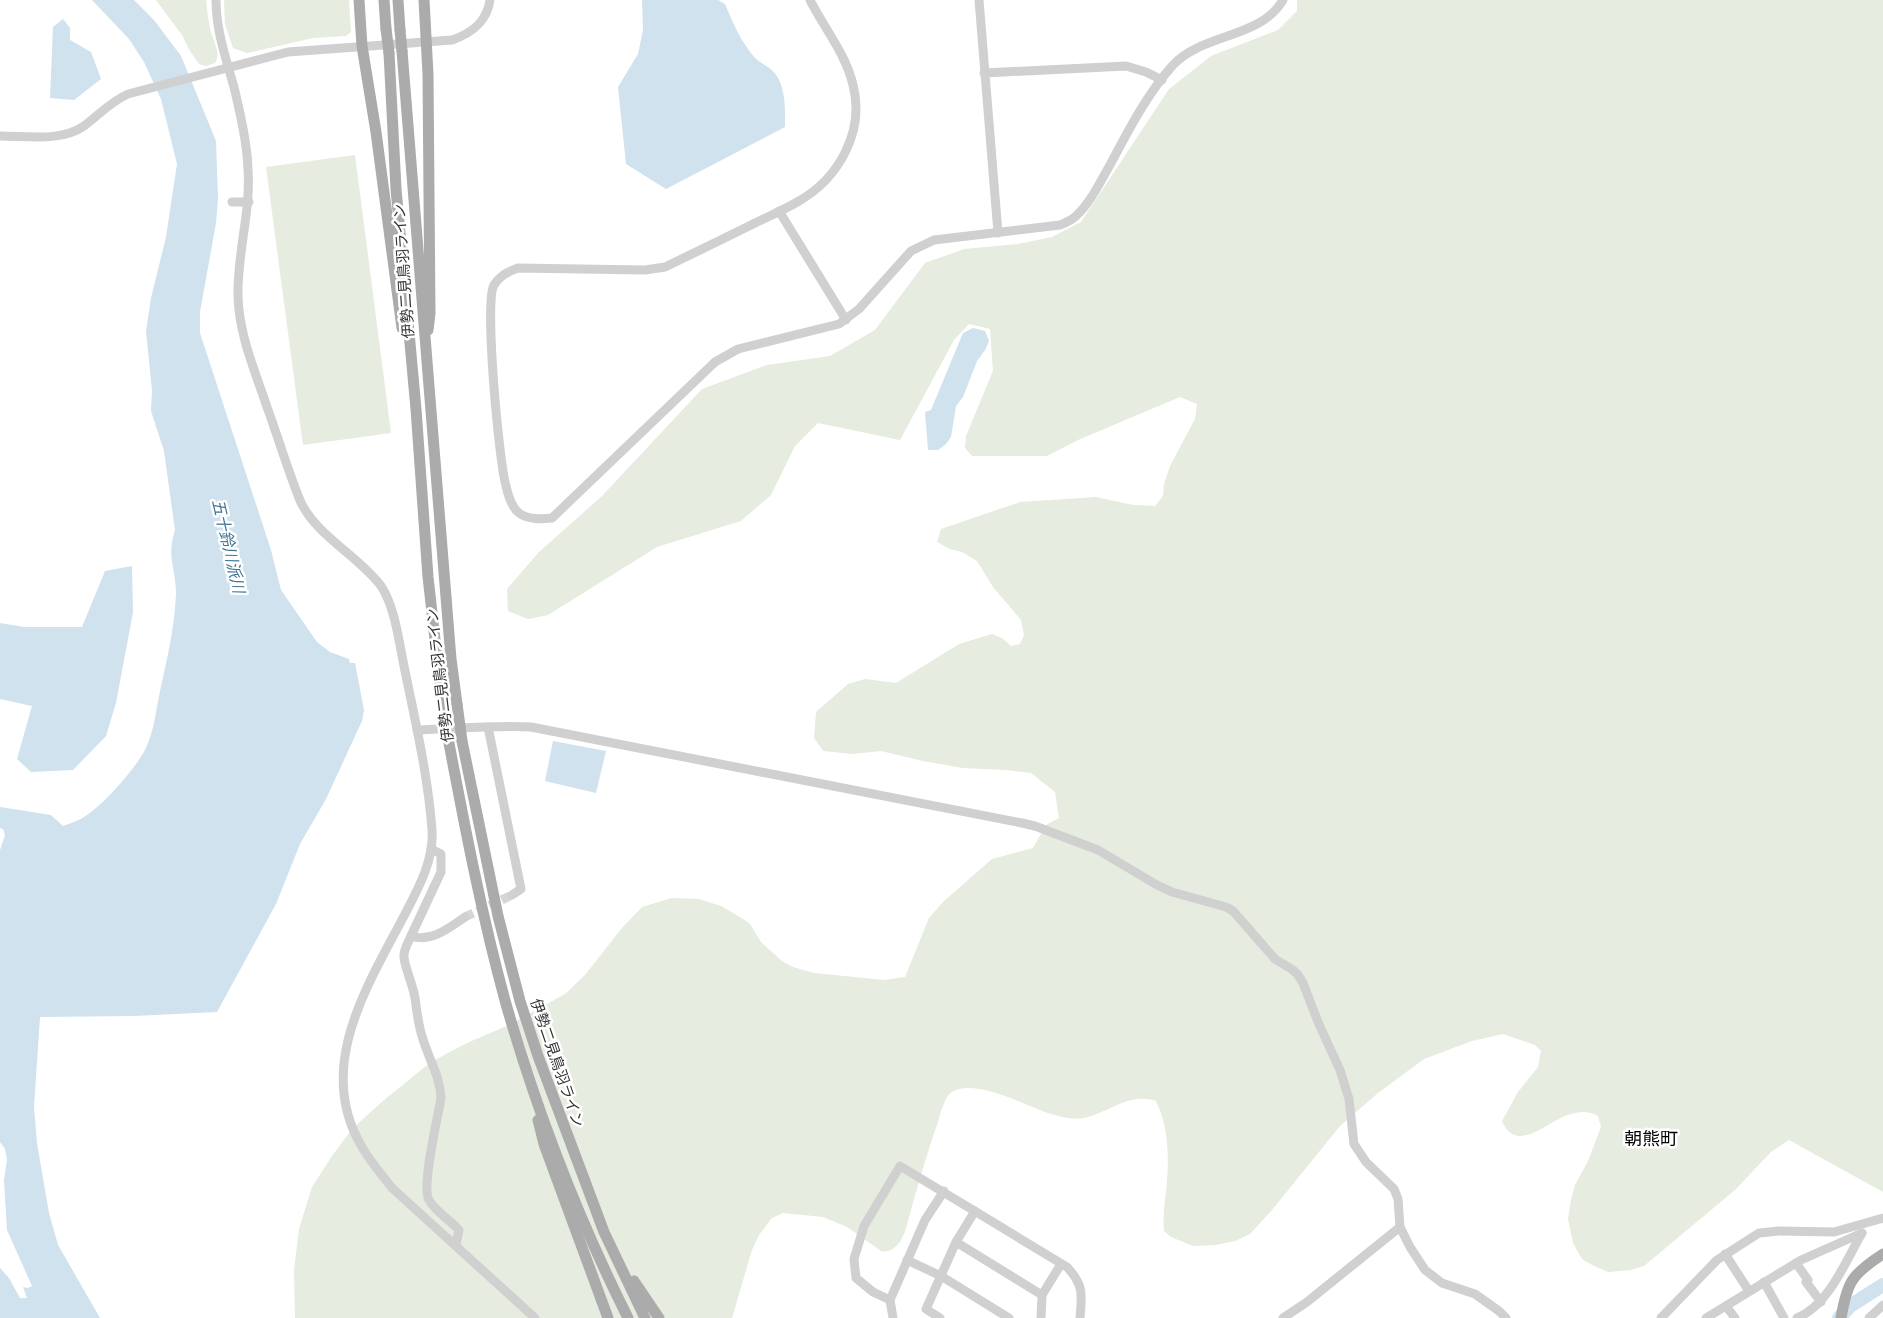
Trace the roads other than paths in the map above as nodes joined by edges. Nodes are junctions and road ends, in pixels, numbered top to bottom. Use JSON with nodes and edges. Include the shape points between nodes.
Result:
{"nodes":[{"id":1,"x":216,"y":0,"type":"edge"},
{"id":2,"x":359,"y":0,"type":"edge"},
{"id":3,"x":384,"y":0,"type":"edge"},
{"id":4,"x":398,"y":0,"type":"edge"},
{"id":5,"x":424,"y":0,"type":"edge"},
{"id":6,"x":490,"y":0,"type":"edge"},
{"id":7,"x":810,"y":0,"type":"edge"},
{"id":8,"x":979,"y":0,"type":"edge"},
{"id":9,"x":1283,"y":0,"type":"edge"},
{"id":10,"x":427,"y":43,"type":"junction"},
{"id":11,"x":362,"y":46,"type":"junction"},
{"id":12,"x":227,"y":68,"type":"junction"},
{"id":13,"x":984,"y":73,"type":"junction"},
{"id":14,"x":1162,"y":80,"type":"junction"},
{"id":15,"x":0,"y":136,"type":"edge"},
{"id":16,"x":232,"y":202,"type":"dead end"},
{"id":17,"x":248,"y":202,"type":"junction"},
{"id":18,"x":779,"y":211,"type":"junction"},
{"id":19,"x":998,"y":233,"type":"junction"},
{"id":20,"x":846,"y":320,"type":"junction"},
{"id":21,"x":425,"y":350,"type":"junction"},
{"id":22,"x":416,"y":409,"type":"junction"},
{"id":23,"x":488,"y":727,"type":"junction"},
{"id":24,"x":417,"y":730,"type":"junction"},
{"id":25,"x":431,"y":849,"type":"junction"},
{"id":26,"x":512,"y":895,"type":"dead end"},
{"id":27,"x":465,"y":917,"type":"tunnel mouth"},
{"id":28,"x":411,"y":936,"type":"junction"},
{"id":29,"x":524,"y":1062,"type":"junction"},
{"id":30,"x":944,"y":1191,"type":"junction"},
{"id":31,"x":588,"y":1193,"type":"junction"},
{"id":32,"x":976,"y":1211,"type":"junction"},
{"id":33,"x":1883,"y":1218,"type":"edge"},
{"id":34,"x":1868,"y":1222,"type":"junction"},
{"id":35,"x":1400,"y":1227,"type":"junction"},
{"id":36,"x":1862,"y":1233,"type":"junction"},
{"id":37,"x":956,"y":1242,"type":"junction"},
{"id":38,"x":456,"y":1245,"type":"junction"},
{"id":39,"x":1725,"y":1254,"type":"junction"},
{"id":40,"x":1883,"y":1254,"type":"edge"},
{"id":41,"x":907,"y":1260,"type":"junction"},
{"id":42,"x":1796,"y":1263,"type":"junction"},
{"id":43,"x":1061,"y":1264,"type":"junction"},
{"id":44,"x":941,"y":1276,"type":"junction"},
{"id":45,"x":1764,"y":1282,"type":"junction"},
{"id":46,"x":1749,"y":1291,"type":"junction"},
{"id":47,"x":1042,"y":1296,"type":"junction"},
{"id":48,"x":890,"y":1300,"type":"junction"},
{"id":49,"x":1821,"y":1302,"type":"junction"},
{"id":50,"x":1883,"y":1305,"type":"edge"},
{"id":51,"x":1726,"y":1306,"type":"junction"},
{"id":52,"x":535,"y":1318,"type":"edge"},
{"id":53,"x":608,"y":1318,"type":"edge"},
{"id":54,"x":628,"y":1318,"type":"edge"},
{"id":55,"x":645,"y":1318,"type":"edge"},
{"id":56,"x":659,"y":1318,"type":"edge"},
{"id":57,"x":893,"y":1318,"type":"edge"},
{"id":58,"x":940,"y":1318,"type":"edge"},
{"id":59,"x":1009,"y":1318,"type":"edge"},
{"id":60,"x":1041,"y":1318,"type":"edge"},
{"id":61,"x":1080,"y":1318,"type":"edge"},
{"id":62,"x":1284,"y":1318,"type":"edge"},
{"id":63,"x":1506,"y":1318,"type":"edge"},
{"id":64,"x":1661,"y":1318,"type":"edge"},
{"id":65,"x":1706,"y":1318,"type":"edge"},
{"id":66,"x":1735,"y":1318,"type":"edge"},
{"id":67,"x":1784,"y":1318,"type":"edge"},
{"id":68,"x":1797,"y":1318,"type":"edge"},
{"id":69,"x":1841,"y":1318,"type":"edge"},
{"id":70,"x":1868,"y":1318,"type":"edge"}],
"edges":[{"from":1,"to":12,"type":"street"},
{"from":2,"to":11,"type":"main road"},
{"from":3,"to":22,"type":"main road","name":"伊勢二見鳥羽ライン","bridge":true,"via":[[396,189]]},
{"from":4,"to":21,"type":"main road","name":"伊勢二見鳥羽ライン","bridge":true},
{"from":5,"to":10,"type":"main road"},
{"from":6,"to":10,"type":"street","via":[[481,23],[469,34]]},
{"from":7,"to":18,"type":"street","via":[[850,73],[856,104],[854,130],[841,161],[824,182],[800,201]]},
{"from":8,"to":13,"type":"street"},
{"from":9,"to":14,"type":"street","via":[[1278,9],[1262,21],[1191,51],[1174,64]]},
{"from":10,"to":11,"type":"street"},
{"from":10,"to":21,"type":"main road","via":[[430,313]]},
{"from":11,"to":12,"type":"street","via":[[288,52]]},
{"from":11,"to":22,"type":"main road"},
{"from":12,"to":15,"type":"street","via":[[115,100],[83,127],[69,133]]},
{"from":12,"to":17,"type":"street","via":[[245,142]]},
{"from":13,"to":14,"type":"street","via":[[1126,66]]},
{"from":13,"to":19,"type":"street"},
{"from":14,"to":19,"type":"street","via":[[1076,218],[1060,226]]},
{"from":16,"to":17,"type":"street"},
{"from":17,"to":24,"type":"street","via":[[238,267],[242,336],[300,502],[330,538],[383,589],[395,622]]},
{"from":18,"to":20,"type":"street"},
{"from":18,"to":20,"type":"street","via":[[665,267],[645,270],[518,268],[506,273],[494,285],[490,296],[492,353],[504,474],[511,502],[519,513],[535,519],[552,518],[715,362],[738,349]]},
{"from":19,"to":20,"type":"street","via":[[934,240],[911,251]]},
{"from":21,"to":31,"type":"main road","name":"伊勢二見鳥羽ライン","bridge":true,"via":[[450,659],[462,741],[496,906],[520,1001]]},
{"from":22,"to":29,"type":"main road","name":"伊勢二見鳥羽ライン","bridge":true,"via":[[428,577],[442,702],[484,917]]},
{"from":23,"to":24,"type":"street"},
{"from":23,"to":26,"type":"street","via":[[521,889]]},
{"from":23,"to":35,"type":"street","via":[[540,728],[1028,825],[1098,850],[1172,892],[1234,911],[1275,959],[1298,975],[1303,983],[1340,1070],[1354,1144],[1366,1162],[1394,1189]]},
{"from":24,"to":25,"type":"street","via":[[431,817]]},
{"from":25,"to":28,"type":"street","via":[[441,854],[441,872]]},
{"from":25,"to":38,"type":"street","via":[[421,884],[351,1024],[345,1051],[345,1099],[357,1138],[375,1167],[392,1188]]},
{"from":27,"to":28,"type":"street","via":[[433,936]]},
{"from":28,"to":38,"type":"street","via":[[404,957],[422,1037],[441,1086],[426,1193],[433,1205],[459,1230]]},
{"from":29,"to":53,"type":"main road","via":[[544,1144]]},
{"from":29,"to":54,"type":"main road","name":"伊勢二見鳥羽ライン","via":[[574,1199]]},
{"from":30,"to":32,"type":"street"},
{"from":30,"to":41,"type":"street","via":[[925,1220]]},
{"from":30,"to":48,"type":"street","via":[[900,1166],[864,1226],[854,1259],[856,1278],[873,1292]]},
{"from":31,"to":55,"type":"main road","name":"伊勢二見鳥羽ライン"},
{"from":31,"to":56,"type":"main road","via":[[634,1280]]},
{"from":32,"to":37,"type":"street"},
{"from":32,"to":43,"type":"street"},
{"from":33,"to":34,"type":"street"},
{"from":34,"to":36,"type":"street"},
{"from":34,"to":39,"type":"street","via":[[1834,1232],[1759,1233]]},
{"from":35,"to":62,"type":"street"},
{"from":35,"to":63,"type":"street","via":[[1425,1270],[1442,1283],[1475,1294]]},
{"from":36,"to":42,"type":"street"},
{"from":36,"to":49,"type":"street"},
{"from":37,"to":44,"type":"street"},
{"from":37,"to":47,"type":"street"},
{"from":38,"to":52,"type":"street"},
{"from":39,"to":46,"type":"street"},
{"from":39,"to":64,"type":"street"},
{"from":40,"to":69,"type":"main road","via":[[1866,1265],[1850,1282]]},
{"from":41,"to":44,"type":"street"},
{"from":41,"to":48,"type":"street"},
{"from":42,"to":45,"type":"street"},
{"from":42,"to":49,"type":"street"},
{"from":43,"to":47,"type":"street"},
{"from":43,"to":61,"type":"street","via":[[1077,1278],[1082,1291]]},
{"from":44,"to":58,"type":"street","via":[[926,1309]]},
{"from":44,"to":59,"type":"street"},
{"from":45,"to":46,"type":"street"},
{"from":45,"to":67,"type":"street"},
{"from":46,"to":51,"type":"street"},
{"from":47,"to":60,"type":"street"},
{"from":48,"to":57,"type":"street"},
{"from":49,"to":68,"type":"street"},
{"from":50,"to":70,"type":"street"},
{"from":51,"to":65,"type":"street"},
{"from":51,"to":66,"type":"street"}]}
